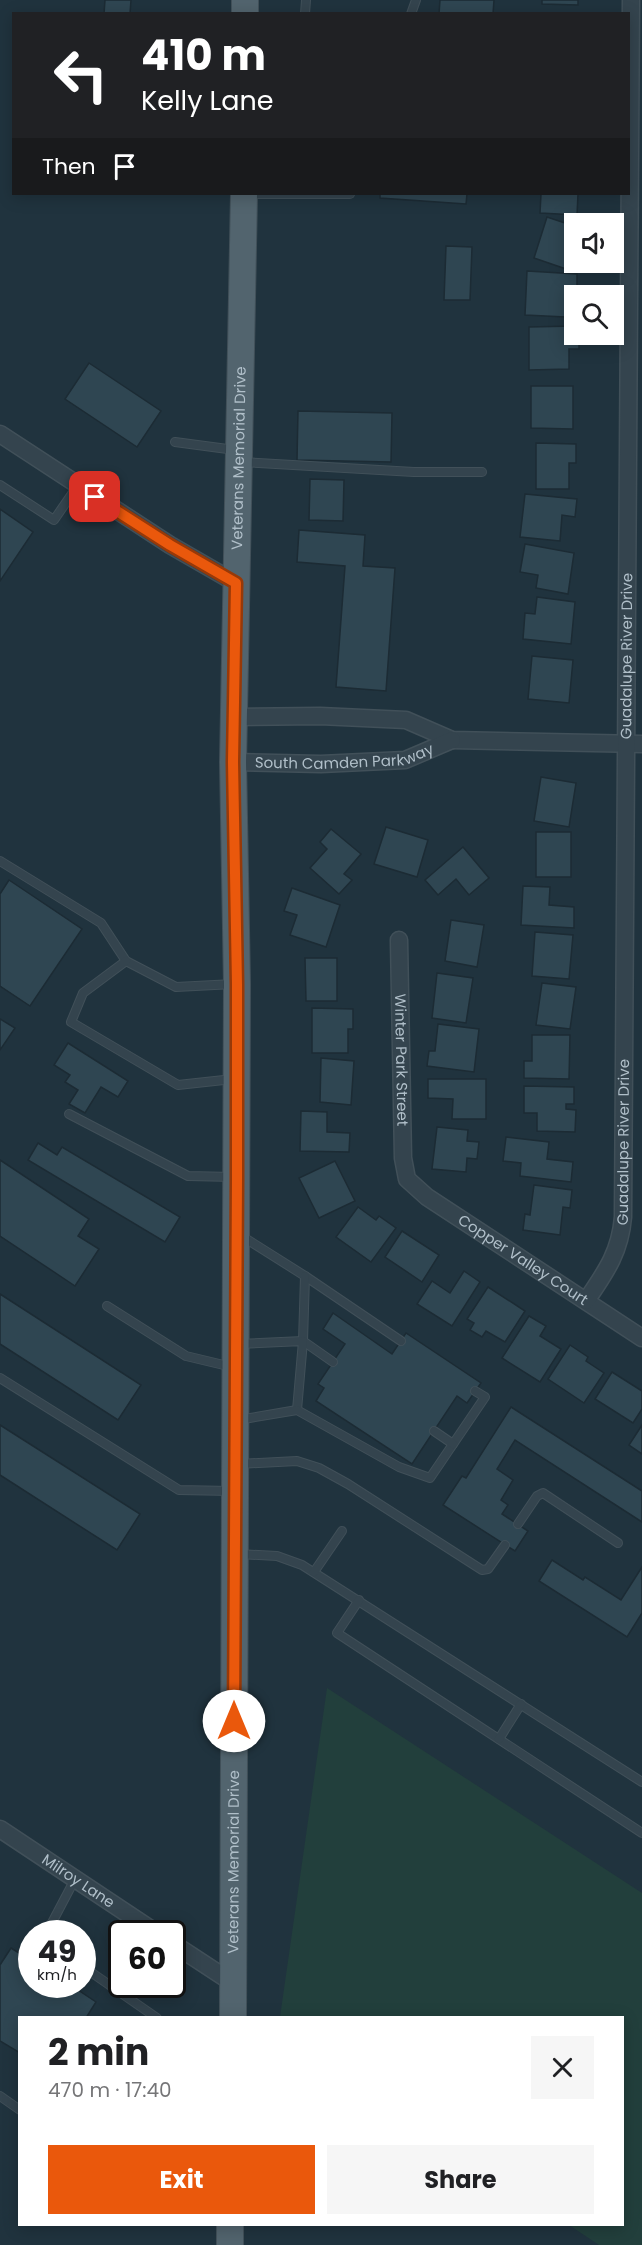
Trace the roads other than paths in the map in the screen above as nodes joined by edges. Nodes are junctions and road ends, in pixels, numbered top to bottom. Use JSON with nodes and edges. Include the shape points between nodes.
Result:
{"nodes":[{"id":1,"x":630,"y":0,"type":"edge"},
{"id":2,"x":636,"y":135,"type":"edge"},
{"id":3,"x":244,"y":195,"type":"edge"},
{"id":4,"x":0,"y":435,"type":"edge"},
{"id":5,"x":175,"y":442,"type":"dead end"},
{"id":6,"x":239,"y":456,"type":"junction"},
{"id":7,"x":482,"y":472,"type":"dead end"},
{"id":8,"x":0,"y":485,"type":"edge"},
{"id":9,"x":78,"y":485,"type":"junction"},
{"id":10,"x":236,"y":583,"type":"junction"},
{"id":11,"x":234,"y":717,"type":"junction"},
{"id":12,"x":452,"y":740,"type":"junction"},
{"id":13,"x":634,"y":744,"type":"edge"},
{"id":14,"x":233,"y":762,"type":"junction"},
{"id":15,"x":0,"y":861,"type":"edge"},
{"id":16,"x":399,"y":940,"type":"dead end"},
{"id":17,"x":126,"y":961,"type":"junction"},
{"id":18,"x":237,"y":984,"type":"junction"},
{"id":19,"x":237,"y":1078,"type":"junction"},
{"id":20,"x":69,"y":1114,"type":"dead end"},
{"id":21,"x":237,"y":1178,"type":"junction"},
{"id":22,"x":407,"y":1179,"type":"joint"},
{"id":23,"x":237,"y":1234,"type":"junction"},
{"id":24,"x":305,"y":1276,"type":"junction"},
{"id":25,"x":586,"y":1301,"type":"junction"},
{"id":26,"x":107,"y":1306,"type":"dead end"},
{"id":27,"x":642,"y":1338,"type":"edge"},
{"id":28,"x":303,"y":1341,"type":"junction"},
{"id":29,"x":401,"y":1341,"type":"dead end"},
{"id":30,"x":236,"y":1356,"type":"junction"},
{"id":31,"x":333,"y":1362,"type":"dead end"},
{"id":32,"x":0,"y":1378,"type":"edge"},
{"id":33,"x":475,"y":1391,"type":"dead end"},
{"id":34,"x":297,"y":1410,"type":"junction"},
{"id":35,"x":235,"y":1421,"type":"junction"},
{"id":36,"x":434,"y":1431,"type":"dead end"},
{"id":37,"x":453,"y":1444,"type":"junction"},
{"id":38,"x":235,"y":1464,"type":"junction"},
{"id":39,"x":235,"y":1491,"type":"junction"},
{"id":40,"x":518,"y":1524,"type":"dead end"},
{"id":41,"x":342,"y":1531,"type":"dead end"},
{"id":42,"x":618,"y":1543,"type":"dead end"},
{"id":43,"x":505,"y":1545,"type":"dead end"},
{"id":44,"x":234,"y":1554,"type":"junction"},
{"id":45,"x":314,"y":1572,"type":"junction"},
{"id":46,"x":359,"y":1600,"type":"junction"},
{"id":47,"x":521,"y":1704,"type":"junction"},
{"id":48,"x":499,"y":1739,"type":"junction"},
{"id":49,"x":642,"y":1782,"type":"edge"},
{"id":50,"x":0,"y":1829,"type":"edge"},
{"id":51,"x":642,"y":1833,"type":"edge"},
{"id":52,"x":75,"y":1879,"type":"junction"},
{"id":53,"x":53,"y":1920,"type":"edge"},
{"id":54,"x":137,"y":1920,"type":"edge"},
{"id":55,"x":186,"y":1952,"type":"edge"},
{"id":56,"x":96,"y":1976,"type":"edge"},
{"id":57,"x":233,"y":1983,"type":"junction"},
{"id":58,"x":154,"y":2016,"type":"edge"},
{"id":59,"x":232,"y":2016,"type":"edge"},
{"id":60,"x":0,"y":2096,"type":"edge"},
{"id":61,"x":18,"y":2109,"type":"edge"},
{"id":62,"x":230,"y":2226,"type":"edge"},
{"id":63,"x":230,"y":2245,"type":"edge"}],
"edges":[{"from":1,"to":2,"type":"street","name":"Guadalupe River Drive"},
{"from":2,"to":13,"type":"street","name":"Guadalupe River Drive"},
{"from":3,"to":6,"type":"main road","name":"Veterans Memorial Drive"},
{"from":4,"to":9,"type":"street"},
{"from":5,"to":6,"type":"lane"},
{"from":6,"to":7,"type":"lane","via":[[414,472]]},
{"from":6,"to":10,"type":"main road","name":"Veterans Memorial Drive"},
{"from":8,"to":9,"type":"lane","via":[[54,520]]},
{"from":9,"to":10,"type":"street"},
{"from":10,"to":11,"type":"main road","name":"Veterans Memorial Drive"},
{"from":11,"to":12,"type":"street","name":"South Camden Parkway","via":[[405,720]]},
{"from":11,"to":14,"type":"main road","name":"Veterans Memorial Drive"},
{"from":12,"to":13,"type":"street","name":"South Camden Parkway"},
{"from":12,"to":14,"type":"street","name":"South Camden Parkway","via":[[405,760],[321,764]]},
{"from":13,"to":25,"type":"street","name":"Guadalupe River Drive","via":[[622,1236],[612,1263]]},
{"from":14,"to":18,"type":"main road","name":"Veterans Memorial Drive"},
{"from":15,"to":17,"type":"lane","via":[[101,923]]},
{"from":16,"to":22,"type":"street","name":"Winter Park Street","via":[[403,1158]]},
{"from":17,"to":18,"type":"lane","via":[[176,987]]},
{"from":17,"to":19,"type":"lane","via":[[83,993],[70,1022],[178,1085]]},
{"from":18,"to":19,"type":"main road","name":"Veterans Memorial Drive"},
{"from":19,"to":21,"type":"main road","name":"Veterans Memorial Drive"},
{"from":20,"to":21,"type":"lane","via":[[188,1176]]},
{"from":21,"to":23,"type":"main road","name":"Veterans Memorial Drive"},
{"from":22,"to":25,"type":"street","name":"Copper Valley Court","via":[[427,1197]]},
{"from":23,"to":24,"type":"lane"},
{"from":23,"to":30,"type":"main road","name":"Veterans Memorial Drive"},
{"from":24,"to":28,"type":"lane"},
{"from":24,"to":29,"type":"lane"},
{"from":25,"to":27,"type":"street","name":"Copper Valley Court"},
{"from":26,"to":30,"type":"lane","via":[[186,1356]]},
{"from":28,"to":30,"type":"lane"},
{"from":28,"to":31,"type":"lane"},
{"from":28,"to":34,"type":"lane"},
{"from":30,"to":35,"type":"main road","name":"Veterans Memorial Drive"},
{"from":32,"to":39,"type":"lane","via":[[179,1490]]},
{"from":33,"to":37,"type":"lane","via":[[485,1398]]},
{"from":34,"to":35,"type":"lane"},
{"from":34,"to":37,"type":"lane","via":[[399,1467],[430,1479]]},
{"from":35,"to":38,"type":"main road","name":"Veterans Memorial Drive"},
{"from":36,"to":37,"type":"lane"},
{"from":38,"to":39,"type":"main road","name":"Veterans Memorial Drive"},
{"from":38,"to":43,"type":"lane","via":[[297,1461],[319,1468],[482,1570],[488,1569]]},
{"from":39,"to":44,"type":"main road","name":"Veterans Memorial Drive"},
{"from":40,"to":42,"type":"lane","via":[[543,1493]]},
{"from":41,"to":45,"type":"lane"},
{"from":44,"to":45,"type":"lane","via":[[277,1556]]},
{"from":44,"to":57,"type":"main road","name":"Veterans Memorial Drive"},
{"from":45,"to":46,"type":"lane"},
{"from":46,"to":47,"type":"lane"},
{"from":46,"to":48,"type":"lane","via":[[337,1633]]},
{"from":47,"to":48,"type":"lane"},
{"from":47,"to":49,"type":"lane"},
{"from":48,"to":51,"type":"lane"},
{"from":50,"to":52,"type":"street","name":"Milroy Lane"},
{"from":52,"to":53,"type":"lane"},
{"from":52,"to":54,"type":"street","name":"Milroy Lane"},
{"from":55,"to":57,"type":"street"},
{"from":56,"to":58,"type":"lane"},
{"from":57,"to":59,"type":"main road","name":"Veterans Memorial Drive"},
{"from":60,"to":61,"type":"lane"},
{"from":62,"to":63,"type":"main road"}]}
